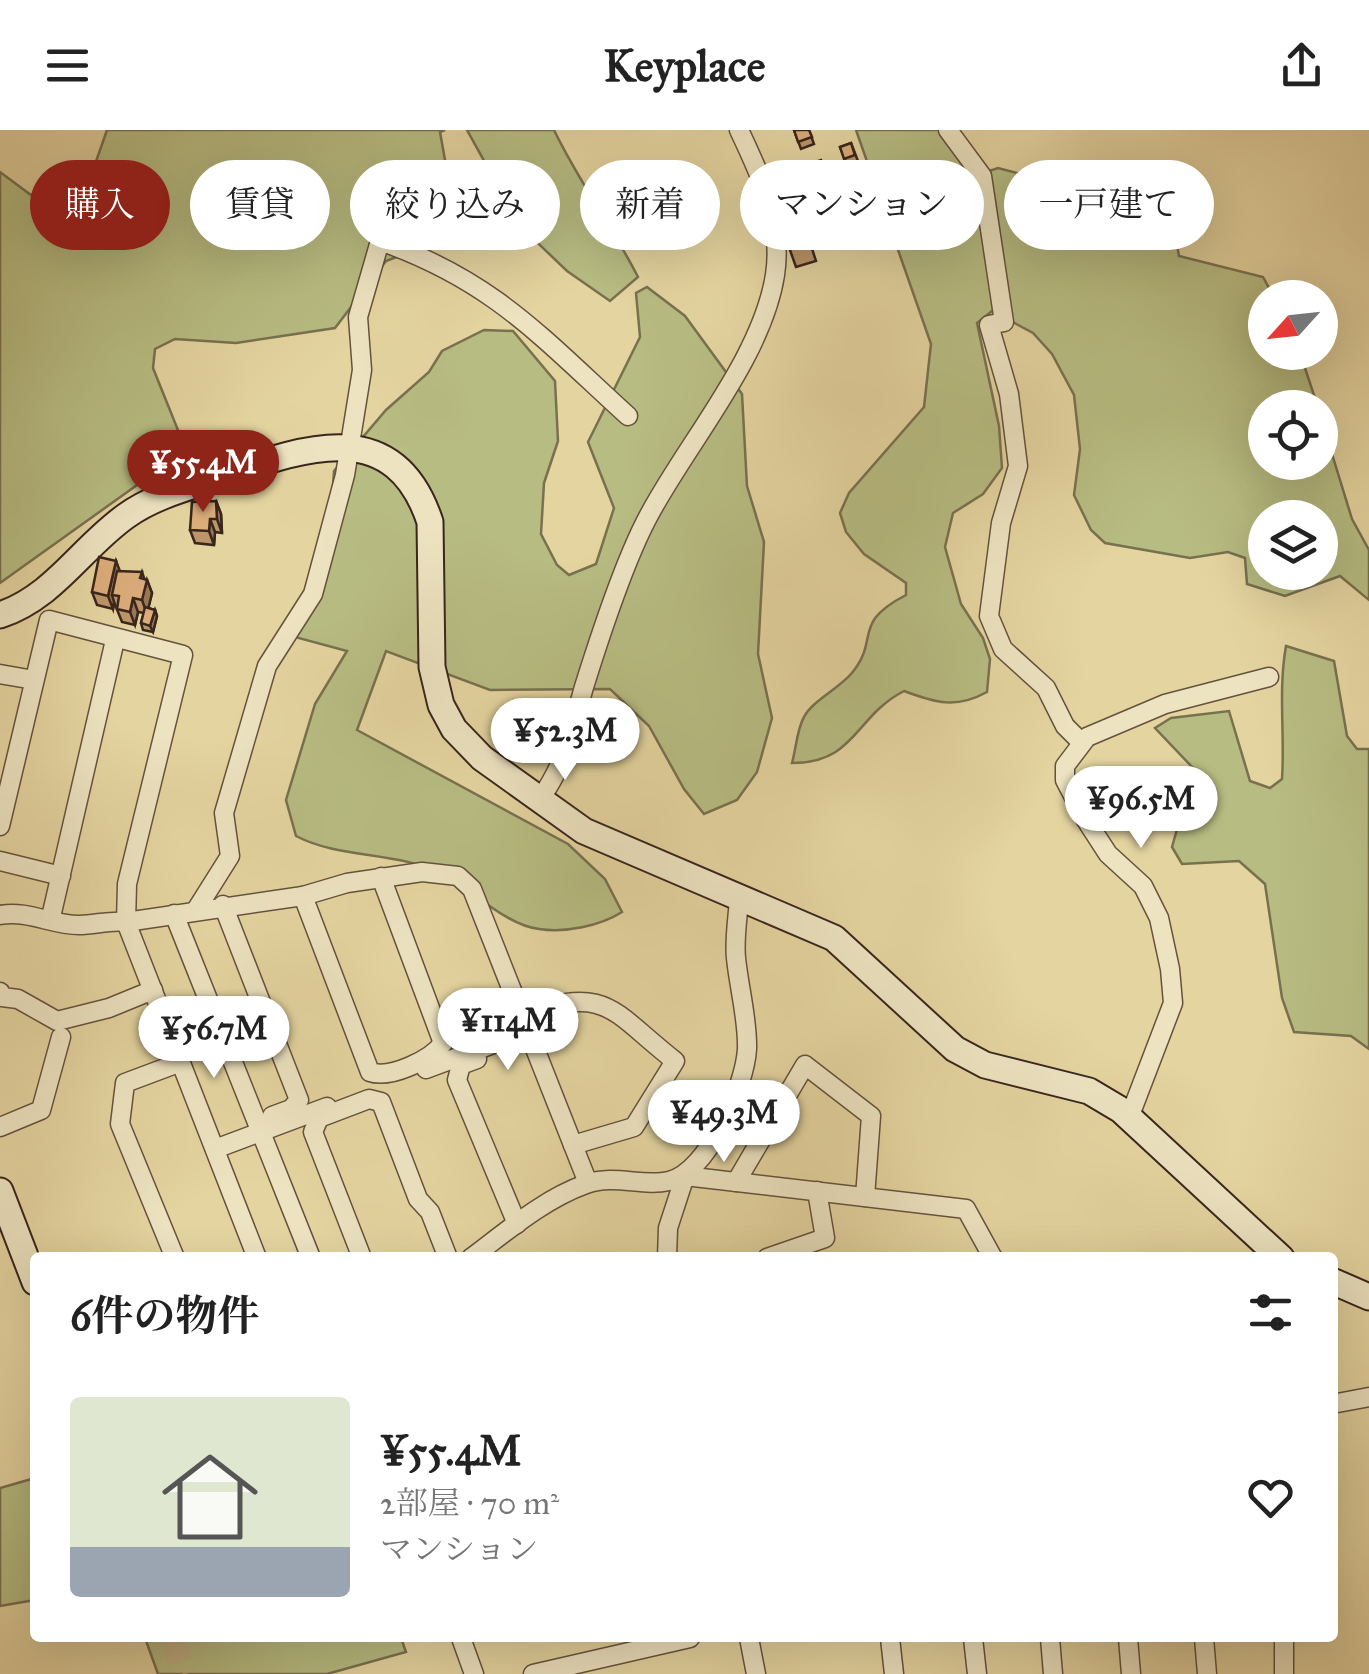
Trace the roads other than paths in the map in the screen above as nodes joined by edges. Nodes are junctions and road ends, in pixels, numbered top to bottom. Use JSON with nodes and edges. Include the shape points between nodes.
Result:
{"nodes":[{"id":1,"x":739,"y":130,"type":"edge"},
{"id":2,"x":948,"y":130,"type":"edge"},
{"id":3,"x":628,"y":416,"type":"dead end"},
{"id":4,"x":350,"y":446,"type":"junction"},
{"id":5,"x":0,"y":615,"type":"edge"},
{"id":6,"x":115,"y":640,"type":"junction"},
{"id":7,"x":0,"y":674,"type":"edge"},
{"id":8,"x":1269,"y":677,"type":"dead end"},
{"id":9,"x":34,"y":680,"type":"junction"},
{"id":10,"x":1081,"y":742,"type":"junction"},
{"id":11,"x":540,"y":799,"type":"junction"},
{"id":12,"x":0,"y":826,"type":"edge"},
{"id":13,"x":0,"y":861,"type":"edge"},
{"id":14,"x":61,"y":876,"type":"junction"},
{"id":15,"x":381,"y":877,"type":"junction"},
{"id":16,"x":303,"y":896,"type":"junction"},
{"id":17,"x":739,"y":898,"type":"junction"},
{"id":18,"x":223,"y":906,"type":"junction"},
{"id":19,"x":196,"y":910,"type":"junction"},
{"id":20,"x":174,"y":914,"type":"junction"},
{"id":21,"x":0,"y":915,"type":"edge"},
{"id":22,"x":52,"y":917,"type":"junction"},
{"id":23,"x":126,"y":922,"type":"junction"},
{"id":24,"x":153,"y":990,"type":"junction"},
{"id":25,"x":0,"y":992,"type":"edge"},
{"id":26,"x":527,"y":1028,"type":"junction"},
{"id":27,"x":60,"y":1036,"type":"dead end"},
{"id":28,"x":181,"y":1062,"type":"junction"},
{"id":29,"x":1129,"y":1118,"type":"junction"},
{"id":30,"x":260,"y":1127,"type":"junction"},
{"id":31,"x":0,"y":1128,"type":"edge"},
{"id":32,"x":213,"y":1145,"type":"junction"},
{"id":33,"x":574,"y":1146,"type":"junction"},
{"id":34,"x":685,"y":1176,"type":"junction"},
{"id":35,"x":736,"y":1182,"type":"junction"},
{"id":36,"x":588,"y":1183,"type":"junction"},
{"id":37,"x":0,"y":1191,"type":"edge"},
{"id":38,"x":817,"y":1191,"type":"junction"},
{"id":39,"x":865,"y":1197,"type":"junction"},
{"id":40,"x":517,"y":1224,"type":"junction"},
{"id":41,"x":173,"y":1252,"type":"edge"},
{"id":42,"x":256,"y":1252,"type":"edge"},
{"id":43,"x":308,"y":1252,"type":"edge"},
{"id":44,"x":360,"y":1252,"type":"edge"},
{"id":45,"x":446,"y":1252,"type":"edge"},
{"id":46,"x":479,"y":1252,"type":"edge"},
{"id":47,"x":667,"y":1252,"type":"edge"},
{"id":48,"x":784,"y":1252,"type":"edge"},
{"id":49,"x":990,"y":1252,"type":"edge"},
{"id":50,"x":1271,"y":1252,"type":"edge"},
{"id":51,"x":30,"y":1269,"type":"edge"},
{"id":52,"x":1338,"y":1284,"type":"edge"},
{"id":53,"x":1369,"y":1297,"type":"edge"},
{"id":54,"x":1369,"y":1398,"type":"edge"},
{"id":55,"x":1338,"y":1403,"type":"edge"},
{"id":56,"x":462,"y":1642,"type":"edge"},
{"id":57,"x":673,"y":1642,"type":"edge"},
{"id":58,"x":750,"y":1642,"type":"edge"},
{"id":59,"x":890,"y":1642,"type":"edge"},
{"id":60,"x":973,"y":1642,"type":"edge"},
{"id":61,"x":1050,"y":1642,"type":"edge"},
{"id":62,"x":1128,"y":1642,"type":"edge"},
{"id":63,"x":1204,"y":1642,"type":"edge"},
{"id":64,"x":1284,"y":1642,"type":"edge"},
{"id":65,"x":474,"y":1674,"type":"edge"},
{"id":66,"x":533,"y":1674,"type":"edge"},
{"id":67,"x":756,"y":1674,"type":"edge"},
{"id":68,"x":894,"y":1674,"type":"edge"},
{"id":69,"x":977,"y":1674,"type":"edge"},
{"id":70,"x":1054,"y":1674,"type":"edge"},
{"id":71,"x":1131,"y":1674,"type":"edge"},
{"id":72,"x":1207,"y":1674,"type":"edge"},
{"id":73,"x":1284,"y":1674,"type":"edge"}],
"edges":[{"from":1,"to":11,"type":"street","via":[[771,206],[777,247],[770,294],[746,349],[647,519],[585,684],[572,741]]},
{"from":2,"to":10,"type":"street","via":[[982,176],[1004,322],[990,325],[1009,394],[1018,466],[1000,523],[990,616],[1003,649],[1046,688]]},
{"from":3,"to":4,"type":"street","via":[[491,293],[380,241],[358,317],[362,370]]},
{"from":4,"to":5,"type":"street","via":[[298,450],[148,502],[46,591]]},
{"from":4,"to":11,"type":"street","via":[[391,464],[423,500],[430,522],[432,668],[447,717],[482,758]]},
{"from":4,"to":19,"type":"street","via":[[313,594],[267,666],[224,814],[230,856]]},
{"from":6,"to":9,"type":"street","via":[[48,620]]},
{"from":6,"to":14,"type":"street"},
{"from":6,"to":23,"type":"street","via":[[183,656],[127,884]]},
{"from":7,"to":9,"type":"street"},
{"from":8,"to":10,"type":"street","via":[[1165,704]]},
{"from":9,"to":12,"type":"street"},
{"from":10,"to":29,"type":"street","via":[[1066,766],[1066,780],[1108,854],[1143,886],[1159,918],[1170,969],[1173,1003]]},
{"from":11,"to":17,"type":"street","via":[[584,831]]},
{"from":13,"to":14,"type":"street"},
{"from":14,"to":22,"type":"street"},
{"from":15,"to":16,"type":"street"},
{"from":15,"to":16,"type":"street","via":[[443,1044],[436,1054],[380,1076],[370,1072]]},
{"from":15,"to":26,"type":"street","via":[[458,876],[472,889]]},
{"from":16,"to":18,"type":"street"},
{"from":17,"to":29,"type":"street","via":[[834,938],[955,1049],[985,1064],[1089,1091]]},
{"from":17,"to":34,"type":"street","via":[[735,954],[747,1049],[737,1095]]},
{"from":18,"to":19,"type":"street"},
{"from":18,"to":30,"type":"street","via":[[299,1100]]},
{"from":19,"to":20,"type":"street"},
{"from":20,"to":23,"type":"street"},
{"from":20,"to":30,"type":"street"},
{"from":21,"to":22,"type":"street"},
{"from":22,"to":23,"type":"street","via":[[77,925]]},
{"from":23,"to":24,"type":"street"},
{"from":24,"to":25,"type":"street","via":[[57,1020]]},
{"from":24,"to":28,"type":"street"},
{"from":26,"to":30,"type":"street"},
{"from":26,"to":33,"type":"street"},
{"from":26,"to":33,"type":"street","via":[[566,1000],[598,1001],[676,1062],[634,1128]]},
{"from":26,"to":40,"type":"street","via":[[461,1065],[457,1080]]},
{"from":27,"to":31,"type":"street","via":[[42,1110]]},
{"from":28,"to":32,"type":"street"},
{"from":28,"to":41,"type":"street","via":[[125,1083],[120,1124]]},
{"from":29,"to":50,"type":"street"},
{"from":30,"to":32,"type":"street"},
{"from":30,"to":43,"type":"street"},
{"from":32,"to":42,"type":"street"},
{"from":33,"to":36,"type":"street"},
{"from":34,"to":35,"type":"street"},
{"from":34,"to":36,"type":"street"},
{"from":34,"to":47,"type":"street"},
{"from":35,"to":38,"type":"street"},
{"from":35,"to":39,"type":"street","via":[[805,1065],[871,1116]]},
{"from":36,"to":40,"type":"street"},
{"from":37,"to":51,"type":"street"},
{"from":38,"to":39,"type":"street"},
{"from":38,"to":48,"type":"street","via":[[825,1238]]},
{"from":39,"to":49,"type":"street","via":[[966,1209]]},
{"from":40,"to":46,"type":"street"},
{"from":44,"to":45,"type":"street","via":[[313,1132],[319,1118],[369,1099],[381,1102]]},
{"from":52,"to":53,"type":"street"},
{"from":54,"to":55,"type":"street"},
{"from":56,"to":65,"type":"street"},
{"from":57,"to":66,"type":"street"},
{"from":58,"to":67,"type":"street"},
{"from":59,"to":68,"type":"street"},
{"from":60,"to":69,"type":"street"},
{"from":61,"to":70,"type":"street"},
{"from":62,"to":71,"type":"street"},
{"from":63,"to":72,"type":"street"},
{"from":64,"to":73,"type":"street"}]}
